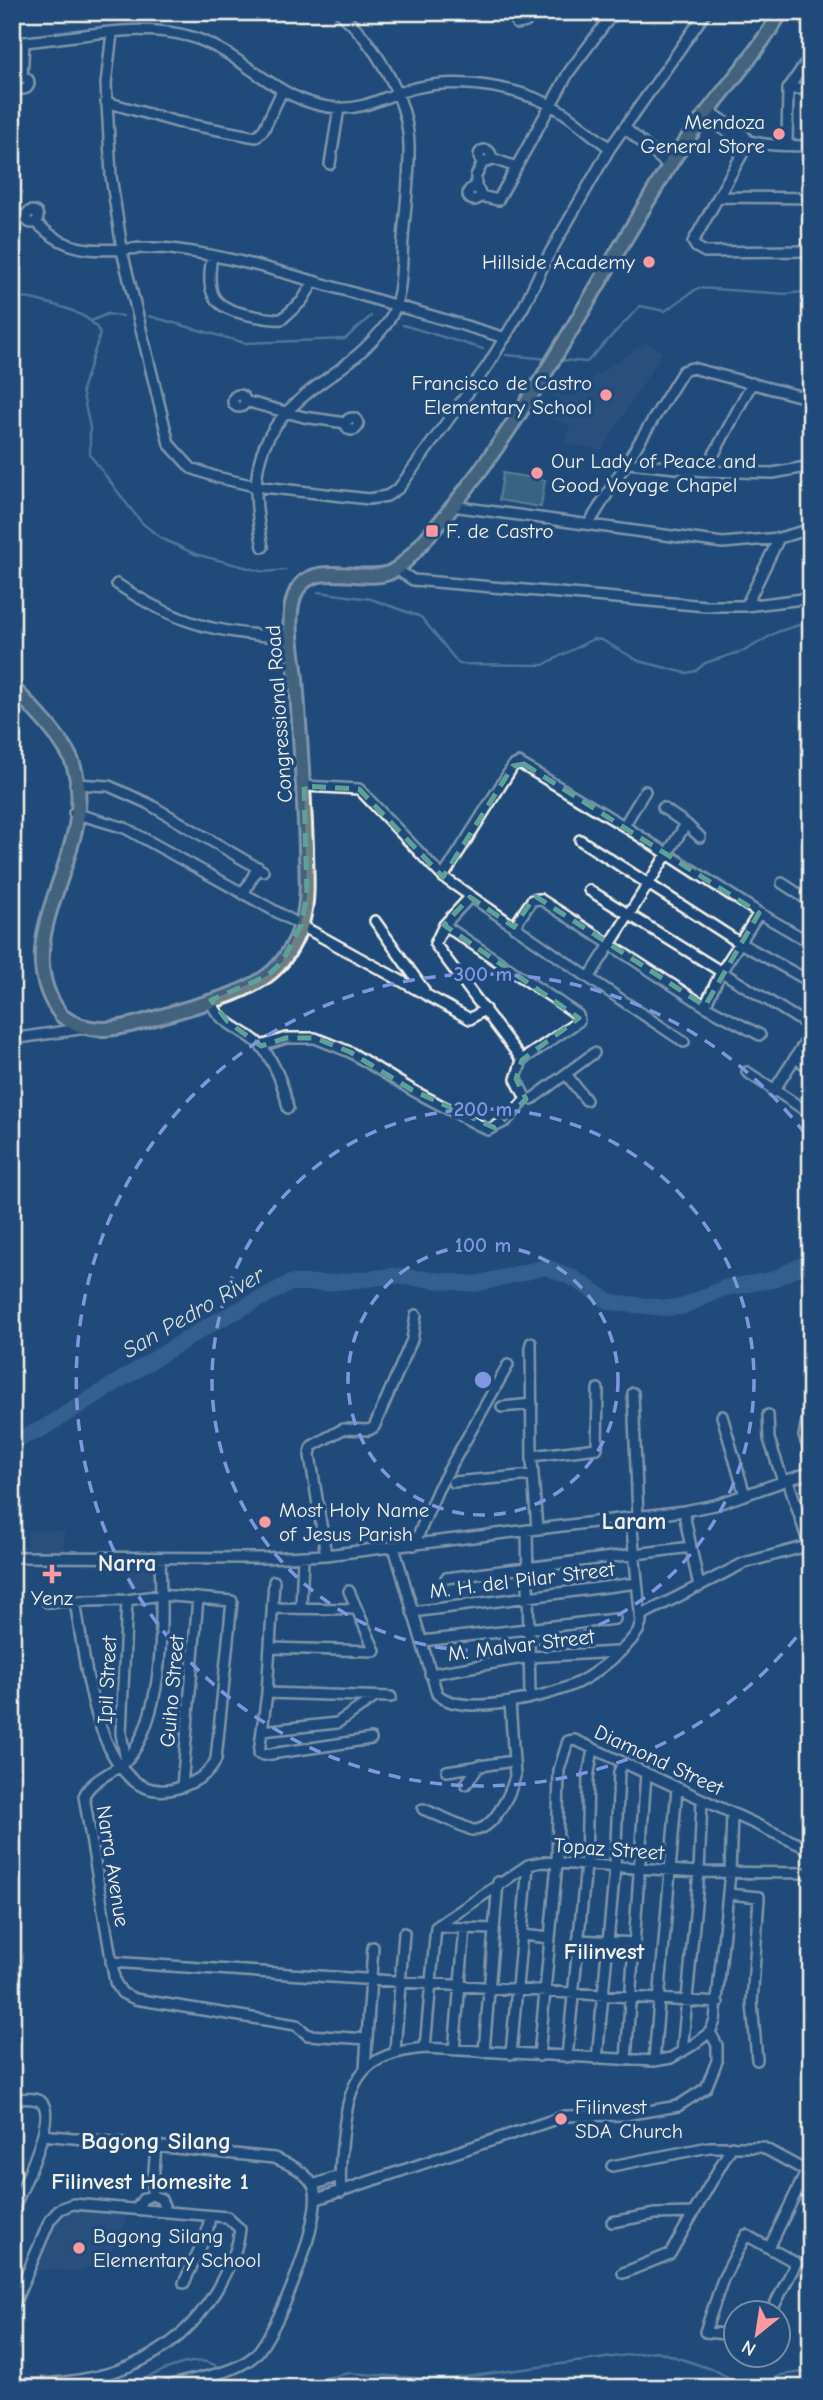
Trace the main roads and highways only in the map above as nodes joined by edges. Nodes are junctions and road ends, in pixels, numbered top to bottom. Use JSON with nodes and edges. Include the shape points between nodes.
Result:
{"nodes":[{"id":1,"x":781,"y":12,"type":"edge"},
{"id":2,"x":12,"y":687,"type":"edge"},
{"id":3,"x":49,"y":870,"type":"dead end"},
{"id":4,"x":33,"y":982,"type":"dead end"}],
"edges":[{"from":1,"to":4,"type":"main road","name":"Congressional Road","via":[[669,166],[545,376],[420,546],[396,569],[370,577],[324,575],[306,580],[298,589],[292,638],[307,896],[301,925],[282,962],[267,976],[211,1000],[126,1027],[86,1028],[65,1019]]},
{"from":2,"to":3,"type":"main road","via":[[73,764],[74,813]]}]}
